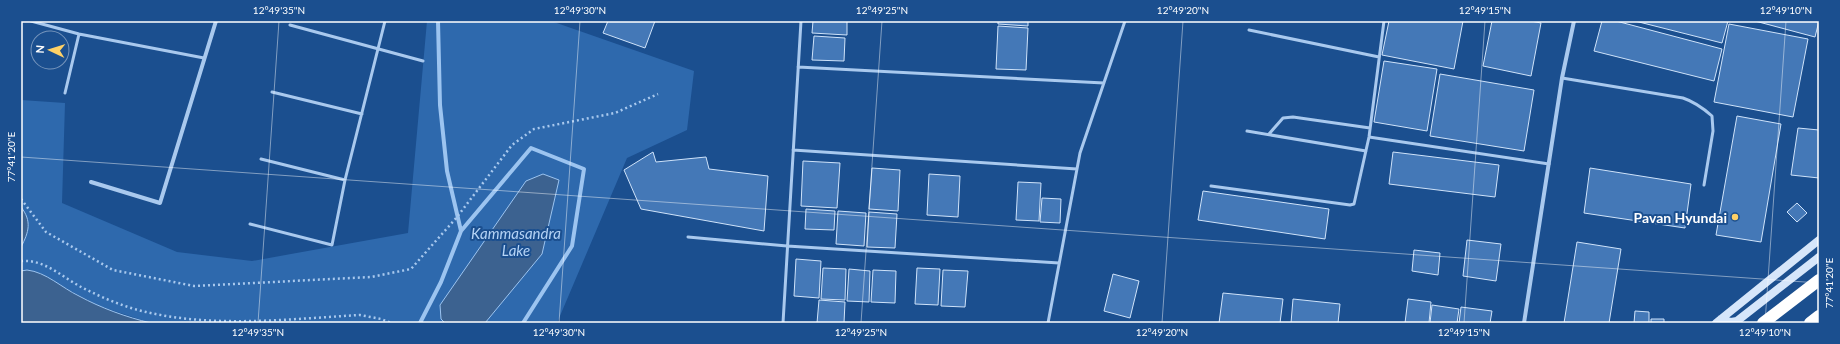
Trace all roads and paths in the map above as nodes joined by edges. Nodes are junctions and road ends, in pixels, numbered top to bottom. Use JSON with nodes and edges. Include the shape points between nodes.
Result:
{"nodes":[{"id":1,"x":30,"y":21,"type":"edge"},
{"id":2,"x":216,"y":21,"type":"edge"},
{"id":3,"x":385,"y":21,"type":"edge"},
{"id":4,"x":801,"y":21,"type":"edge"},
{"id":5,"x":1125,"y":21,"type":"edge"},
{"id":6,"x":1384,"y":21,"type":"edge"},
{"id":7,"x":1574,"y":21,"type":"edge"},
{"id":8,"x":290,"y":25,"type":"dead end"},
{"id":9,"x":1249,"y":30,"type":"dead end"},
{"id":10,"x":79,"y":34,"type":"junction"},
{"id":11,"x":378,"y":49,"type":"junction"},
{"id":12,"x":1379,"y":57,"type":"junction"},
{"id":13,"x":204,"y":58,"type":"junction"},
{"id":14,"x":423,"y":62,"type":"dead end"},
{"id":15,"x":798,"y":67,"type":"junction"},
{"id":16,"x":1562,"y":78,"type":"junction"},
{"id":17,"x":1104,"y":83,"type":"junction"},
{"id":18,"x":272,"y":92,"type":"dead end"},
{"id":19,"x":65,"y":93,"type":"dead end"},
{"id":20,"x":362,"y":114,"type":"junction"},
{"id":21,"x":1370,"y":128,"type":"junction"},
{"id":22,"x":1247,"y":131,"type":"dead end"},
{"id":23,"x":1269,"y":134,"type":"junction"},
{"id":24,"x":1368,"y":137,"type":"junction"},
{"id":25,"x":793,"y":150,"type":"junction"},
{"id":26,"x":1366,"y":151,"type":"junction"},
{"id":27,"x":261,"y":159,"type":"dead end"},
{"id":28,"x":1549,"y":164,"type":"junction"},
{"id":29,"x":1077,"y":169,"type":"junction"},
{"id":30,"x":346,"y":180,"type":"junction"},
{"id":31,"x":91,"y":182,"type":"dead end"},
{"id":32,"x":1704,"y":185,"type":"dead end"},
{"id":33,"x":1210,"y":186,"type":"dead end"},
{"id":34,"x":250,"y":224,"type":"dead end"},
{"id":35,"x":688,"y":237,"type":"dead end"},
{"id":36,"x":1819,"y":240,"type":"edge"},
{"id":37,"x":787,"y":246,"type":"junction"},
{"id":38,"x":1819,"y":257,"type":"edge"},
{"id":39,"x":21,"y":261,"type":"edge"},
{"id":40,"x":1059,"y":263,"type":"junction"},
{"id":41,"x":1819,"y":280,"type":"edge"},
{"id":42,"x":1819,"y":316,"type":"edge"},
{"id":43,"x":1719,"y":321,"type":"edge"},
{"id":44,"x":391,"y":323,"type":"edge"},
{"id":45,"x":782,"y":323,"type":"edge"},
{"id":46,"x":1048,"y":323,"type":"edge"},
{"id":47,"x":1524,"y":323,"type":"edge"},
{"id":48,"x":1763,"y":323,"type":"edge"},
{"id":49,"x":1810,"y":323,"type":"edge"}],
"edges":[{"from":1,"to":10,"type":"lane"},
{"from":2,"to":13,"type":"street"},
{"from":3,"to":11,"type":"lane"},
{"from":4,"to":15,"type":"lane"},
{"from":5,"to":17,"type":"lane"},
{"from":6,"to":12,"type":"lane"},
{"from":7,"to":16,"type":"street"},
{"from":8,"to":11,"type":"lane"},
{"from":9,"to":12,"type":"lane"},
{"from":10,"to":13,"type":"lane"},
{"from":10,"to":19,"type":"lane"},
{"from":11,"to":14,"type":"lane"},
{"from":11,"to":20,"type":"lane"},
{"from":12,"to":21,"type":"lane"},
{"from":13,"to":31,"type":"street","via":[[160,203]]},
{"from":15,"to":17,"type":"lane"},
{"from":15,"to":25,"type":"lane"},
{"from":16,"to":28,"type":"street"},
{"from":16,"to":32,"type":"lane","via":[[1683,98],[1703,108],[1712,116],[1713,131]]},
{"from":17,"to":29,"type":"lane"},
{"from":18,"to":20,"type":"lane"},
{"from":20,"to":30,"type":"lane"},
{"from":21,"to":23,"type":"lane","via":[[1293,117],[1283,118]]},
{"from":21,"to":24,"type":"lane"},
{"from":22,"to":23,"type":"lane"},
{"from":23,"to":26,"type":"lane"},
{"from":24,"to":26,"type":"lane"},
{"from":24,"to":28,"type":"lane"},
{"from":25,"to":29,"type":"lane"},
{"from":25,"to":37,"type":"lane"},
{"from":26,"to":33,"type":"lane","via":[[1356,200],[1350,205]]},
{"from":27,"to":30,"type":"lane"},
{"from":28,"to":47,"type":"street"},
{"from":29,"to":40,"type":"lane"},
{"from":30,"to":34,"type":"lane","via":[[332,245]]},
{"from":35,"to":37,"type":"lane"},
{"from":36,"to":43,"type":"street"},
{"from":37,"to":40,"type":"lane"},
{"from":37,"to":45,"type":"lane"},
{"from":38,"to":43,"type":"street","via":[[1737,321]]},
{"from":39,"to":44,"type":"path","via":[[44,264],[103,297],[144,311],[186,320],[230,322],[360,315]]},
{"from":40,"to":46,"type":"lane"},
{"from":41,"to":48,"type":"highway"},
{"from":42,"to":49,"type":"highway"}]}
